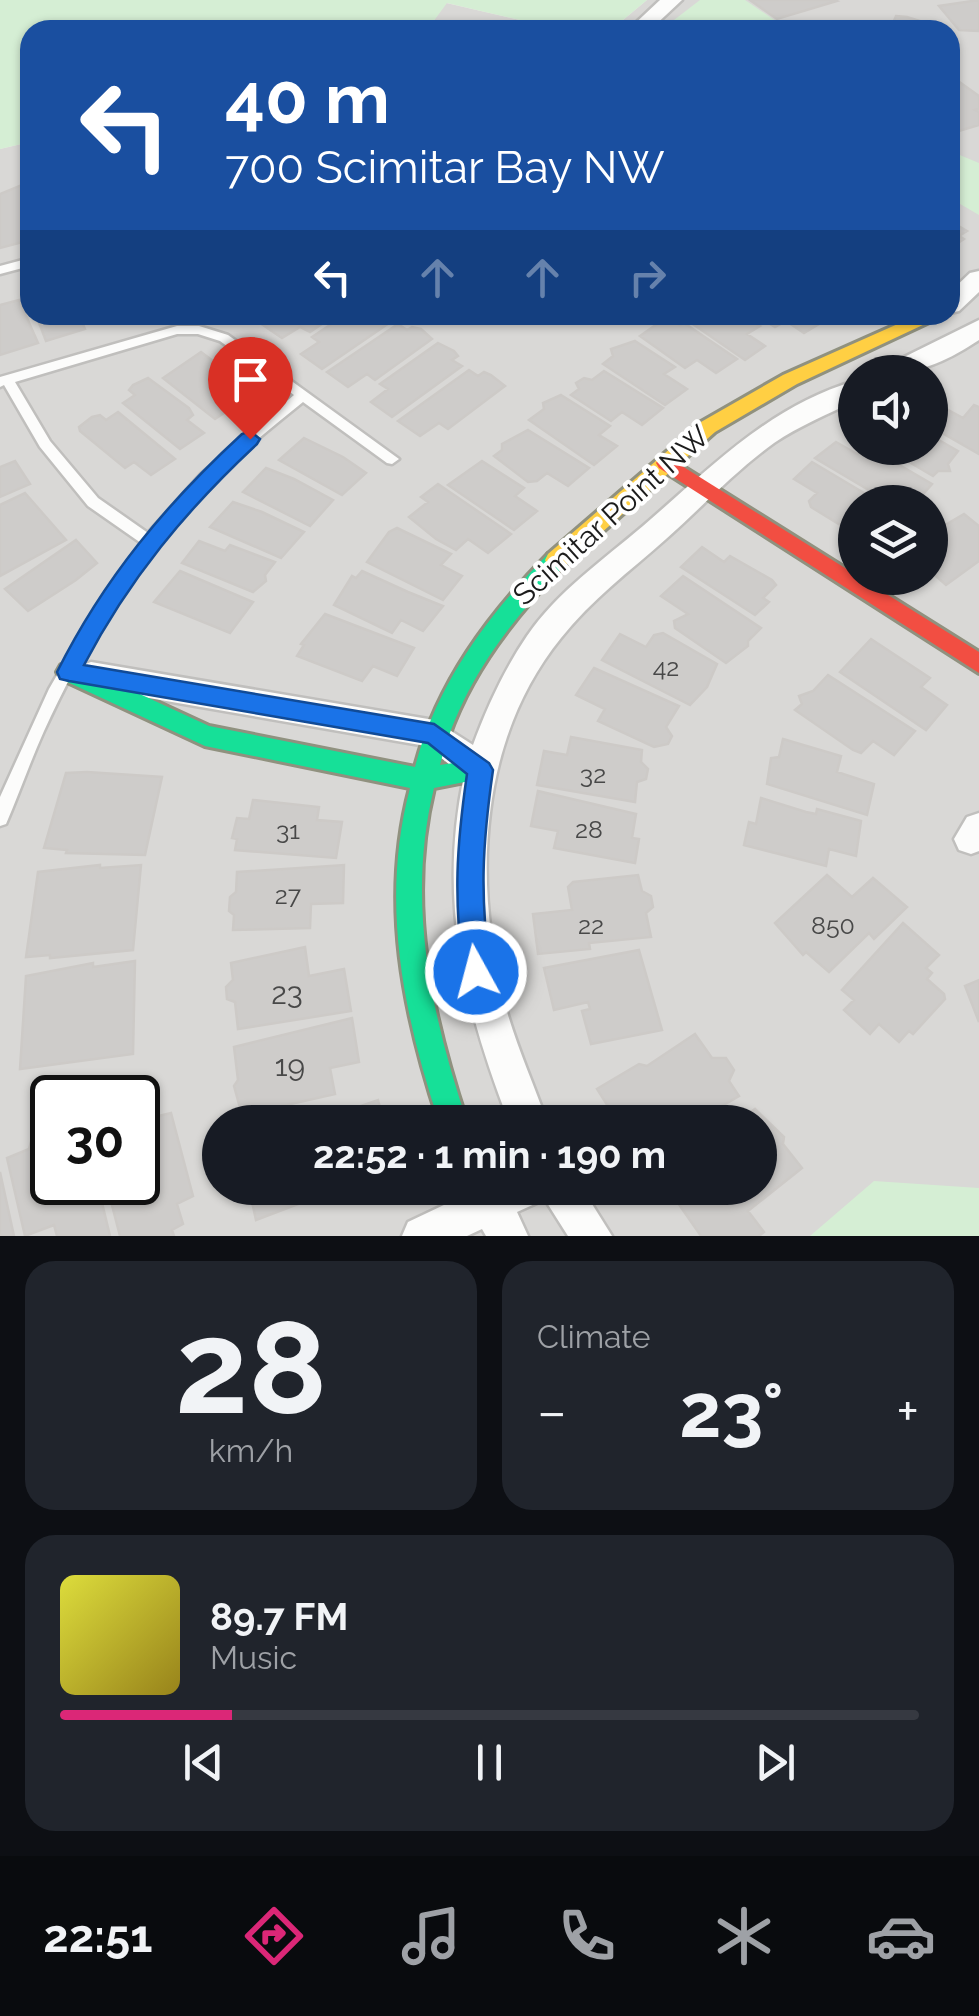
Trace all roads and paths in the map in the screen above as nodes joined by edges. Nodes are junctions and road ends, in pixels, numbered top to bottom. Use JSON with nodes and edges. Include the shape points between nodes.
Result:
{"nodes":[{"id":1,"x":672,"y":0,"type":"edge"},
{"id":2,"x":649,"y":20,"type":"edge"},
{"id":3,"x":979,"y":279,"type":"edge"},
{"id":4,"x":960,"y":296,"type":"edge"},
{"id":5,"x":911,"y":325,"type":"edge"},
{"id":6,"x":973,"y":332,"type":"edge"},
{"id":7,"x":928,"y":355,"type":"edge"},
{"id":8,"x":4,"y":381,"type":"edge"},
{"id":9,"x":303,"y":395,"type":"junction"},
{"id":10,"x":838,"y":399,"type":"edge"},
{"id":11,"x":392,"y":459,"type":"dead end"},
{"id":12,"x":666,"y":463,"type":"junction"},
{"id":13,"x":705,"y":488,"type":"junction"},
{"id":14,"x":150,"y":542,"type":"junction"},
{"id":15,"x":979,"y":664,"type":"edge"},
{"id":16,"x":69,"y":672,"type":"junction"},
{"id":17,"x":434,"y":734,"type":"junction"},
{"id":18,"x":480,"y":770,"type":"junction"},
{"id":19,"x":420,"y":780,"type":"junction"},
{"id":20,"x":0,"y":819,"type":"edge"},
{"id":21,"x":448,"y":1105,"type":"edge"},
{"id":22,"x":521,"y":1105,"type":"edge"},
{"id":23,"x":499,"y":1205,"type":"edge"},
{"id":24,"x":571,"y":1205,"type":"edge"},
{"id":25,"x":422,"y":1236,"type":"edge"},
{"id":26,"x":592,"y":1236,"type":"edge"}],
"edges":[{"from":1,"to":2,"type":"street"},
{"from":3,"to":4,"type":"street"},
{"from":5,"to":12,"type":"street","name":"Scimitar Point NW","via":[[754,397]]},
{"from":6,"to":7,"type":"street"},
{"from":8,"to":9,"type":"lane","via":[[167,332],[198,330],[224,338]]},
{"from":8,"to":14,"type":"lane","via":[[93,502]]},
{"from":9,"to":11,"type":"lane"},
{"from":9,"to":14,"type":"lane","via":[[230,456]]},
{"from":10,"to":13,"type":"street","name":"Scimitar Point NW","via":[[764,437]]},
{"from":12,"to":13,"type":"street"},
{"from":12,"to":17,"type":"street","name":"Scimitar Point NW","via":[[519,593],[451,692]]},
{"from":13,"to":15,"type":"street"},
{"from":13,"to":18,"type":"street","name":"Scimitar Point NW","via":[[600,579],[539,645],[506,701]]},
{"from":14,"to":16,"type":"lane","via":[[104,606]]},
{"from":16,"to":17,"type":"street"},
{"from":16,"to":19,"type":"street","via":[[205,736]]},
{"from":16,"to":20,"type":"lane"},
{"from":17,"to":18,"type":"street"},
{"from":17,"to":19,"type":"street","name":"Scimitar Point NW"},
{"from":18,"to":19,"type":"street"},
{"from":18,"to":22,"type":"street","name":"Scimitar Point NW","via":[[468,852],[476,972]]},
{"from":19,"to":21,"type":"street","name":"Scimitar Point NW","via":[[406,878],[408,934],[420,1017]]},
{"from":23,"to":25,"type":"street"},
{"from":24,"to":26,"type":"street"}]}
